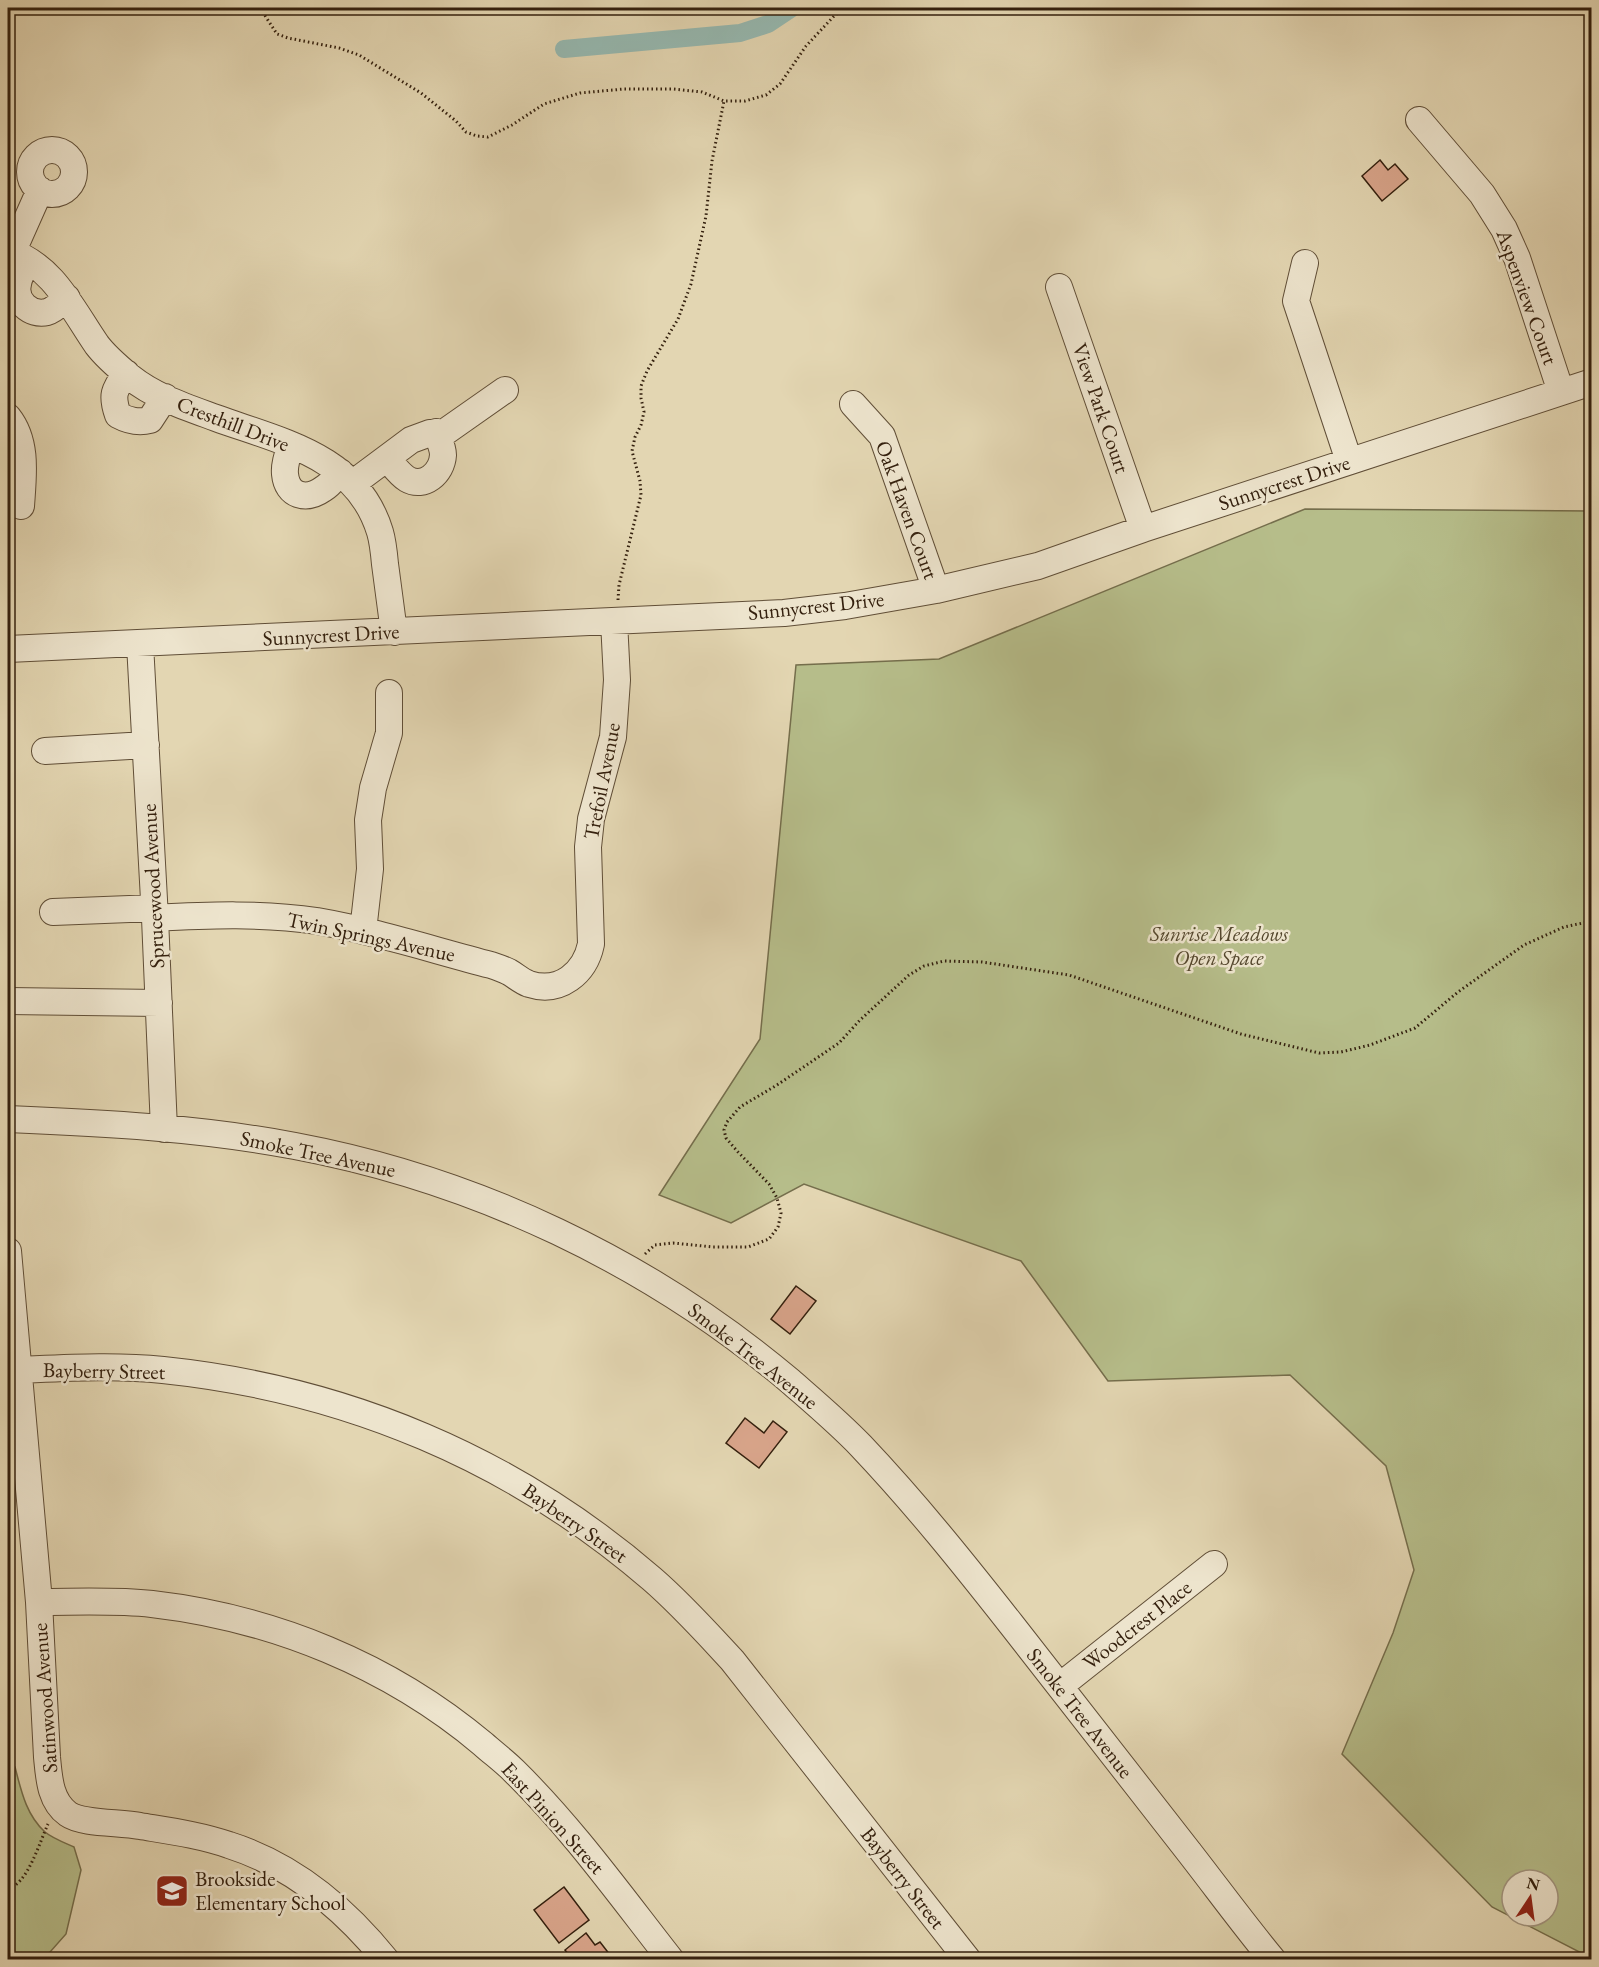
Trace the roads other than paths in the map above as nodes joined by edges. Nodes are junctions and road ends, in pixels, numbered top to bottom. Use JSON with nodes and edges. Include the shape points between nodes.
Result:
{"nodes":[{"id":1,"x":1419,"y":120,"type":"dead end"},
{"id":2,"x":40,"y":190,"type":"dead end"},
{"id":3,"x":16,"y":256,"type":"edge"},
{"id":4,"x":1305,"y":263,"type":"dead end"},
{"id":5,"x":1059,"y":287,"type":"dead end"},
{"id":6,"x":67,"y":298,"type":"junction"},
{"id":7,"x":126,"y":373,"type":"junction"},
{"id":8,"x":1592,"y":382,"type":"edge"},
{"id":9,"x":505,"y":390,"type":"dead end"},
{"id":10,"x":1561,"y":392,"type":"junction"},
{"id":11,"x":165,"y":398,"type":"junction"},
{"id":12,"x":853,"y":404,"type":"dead end"},
{"id":13,"x":8,"y":417,"type":"edge"},
{"id":14,"x":436,"y":432,"type":"junction"},
{"id":15,"x":291,"y":446,"type":"junction"},
{"id":16,"x":387,"y":458,"type":"junction"},
{"id":17,"x":1349,"y":461,"type":"junction"},
{"id":18,"x":346,"y":478,"type":"junction"},
{"id":19,"x":21,"y":506,"type":"dead end"},
{"id":20,"x":1143,"y":529,"type":"junction"},
{"id":21,"x":936,"y":590,"type":"junction"},
{"id":22,"x":614,"y":621,"type":"junction"},
{"id":23,"x":394,"y":632,"type":"junction"},
{"id":24,"x":140,"y":644,"type":"junction"},
{"id":25,"x":8,"y":649,"type":"edge"},
{"id":26,"x":389,"y":693,"type":"dead end"},
{"id":27,"x":146,"y":745,"type":"junction"},
{"id":28,"x":45,"y":751,"type":"dead end"},
{"id":29,"x":53,"y":912,"type":"dead end"},
{"id":30,"x":155,"y":913,"type":"junction"},
{"id":31,"x":363,"y":931,"type":"junction"},
{"id":32,"x":577,"y":973,"type":"joint"},
{"id":33,"x":8,"y":1001,"type":"edge"},
{"id":34,"x":159,"y":1003,"type":"junction"},
{"id":35,"x":8,"y":1119,"type":"edge"},
{"id":36,"x":164,"y":1129,"type":"junction"},
{"id":37,"x":8,"y":1251,"type":"edge"},
{"id":38,"x":18,"y":1370,"type":"junction"},
{"id":39,"x":1214,"y":1564,"type":"dead end"},
{"id":40,"x":39,"y":1602,"type":"junction"},
{"id":41,"x":1060,"y":1686,"type":"junction"},
{"id":42,"x":1269,"y":1958,"type":"edge"},
{"id":43,"x":386,"y":1959,"type":"edge"},
{"id":44,"x":671,"y":1959,"type":"edge"},
{"id":45,"x":968,"y":1959,"type":"edge"}],
"edges":[{"from":1,"to":10,"type":"street","name":"Aspenview Court","via":[[1482,194],[1504,228]]},
{"from":2,"to":3,"type":"street"},
{"from":3,"to":6,"type":"street","name":"Cresthill Drive","via":[[55,283]]},
{"from":3,"to":6,"type":"street","via":[[21,274],[17,286],[24,307],[48,312]]},
{"from":4,"to":17,"type":"street","via":[[1296,301]]},
{"from":5,"to":20,"type":"street","name":"View Park Court"},
{"from":6,"to":7,"type":"street","name":"Cresthill Drive","via":[[99,347]]},
{"from":7,"to":11,"type":"street","name":"Cresthill Drive"},
{"from":7,"to":11,"type":"street","via":[[114,394],[118,415],[126,420],[150,420]]},
{"from":8,"to":10,"type":"street","name":"Sunnycrest Drive"},
{"from":9,"to":14,"type":"street","via":[[445,432]]},
{"from":10,"to":17,"type":"street","name":"Sunnycrest Drive"},
{"from":11,"to":15,"type":"street","name":"Cresthill Drive"},
{"from":12,"to":21,"type":"street","name":"Oak Haven Court","via":[[882,436]]},
{"from":13,"to":19,"type":"street","via":[[22,446]]},
{"from":14,"to":16,"type":"street","via":[[420,435]]},
{"from":14,"to":16,"type":"street","via":[[442,446],[441,467],[427,480],[409,480]]},
{"from":15,"to":18,"type":"street","name":"Cresthill Drive","via":[[314,454]]},
{"from":15,"to":18,"type":"street","via":[[284,471],[293,492],[306,496]]},
{"from":16,"to":18,"type":"street"},
{"from":17,"to":20,"type":"street","name":"Sunnycrest Drive"},
{"from":18,"to":23,"type":"street","name":"Cresthill Drive","via":[[370,505],[381,534]]},
{"from":20,"to":21,"type":"street","name":"Sunnycrest Drive","via":[[1038,566]]},
{"from":21,"to":22,"type":"street","name":"Sunnycrest Drive","via":[[784,613]]},
{"from":22,"to":23,"type":"street","name":"Sunnycrest Drive"},
{"from":22,"to":32,"type":"street","name":"Trefoil Avenue","via":[[617,680],[613,737],[591,819],[588,847],[591,944]]},
{"from":23,"to":24,"type":"street","name":"Sunnycrest Drive"},
{"from":24,"to":25,"type":"street","name":"Sunnycrest Drive"},
{"from":24,"to":27,"type":"street","name":"Sprucewood Avenue"},
{"from":26,"to":31,"type":"street","via":[[389,733],[368,820],[370,869]]},
{"from":27,"to":28,"type":"street"},
{"from":27,"to":30,"type":"street","name":"Sprucewood Avenue"},
{"from":29,"to":30,"type":"street","name":"Twin Springs Avenue"},
{"from":30,"to":31,"type":"street","name":"Twin Springs Avenue","via":[[268,916]]},
{"from":30,"to":34,"type":"street","name":"Sprucewood Avenue"},
{"from":31,"to":32,"type":"street","name":"Twin Springs Avenue","via":[[491,965],[537,986],[564,983]]},
{"from":33,"to":34,"type":"street"},
{"from":34,"to":36,"type":"street","name":"Sprucewood Avenue"},
{"from":35,"to":36,"type":"street","name":"Smoke Tree Avenue"},
{"from":36,"to":41,"type":"street","name":"Smoke Tree Avenue","via":[[295,1146],[424,1179],[547,1227],[634,1272],[715,1323],[768,1363],[859,1443],[930,1522]]},
{"from":37,"to":38,"type":"street","name":"Satinwood Avenue"},
{"from":38,"to":40,"type":"street","name":"Satinwood Avenue"},
{"from":38,"to":45,"type":"street","name":"Bayberry Street","via":[[162,1370],[295,1392],[374,1415],[440,1442],[517,1482],[613,1547],[699,1625],[732,1660]]},
{"from":39,"to":41,"type":"street","name":"Woodcrest Place"},
{"from":40,"to":43,"type":"street","name":"Satinwood Avenue","via":[[47,1757],[58,1805],[82,1821],[123,1823],[204,1837],[262,1858],[285,1869],[330,1902]]},
{"from":40,"to":44,"type":"street","name":"East Pinion Street","via":[[151,1604],[207,1612],[312,1642],[364,1665],[461,1725],[512,1769],[560,1820]]},
{"from":41,"to":42,"type":"street","name":"Smoke Tree Avenue"}]}
